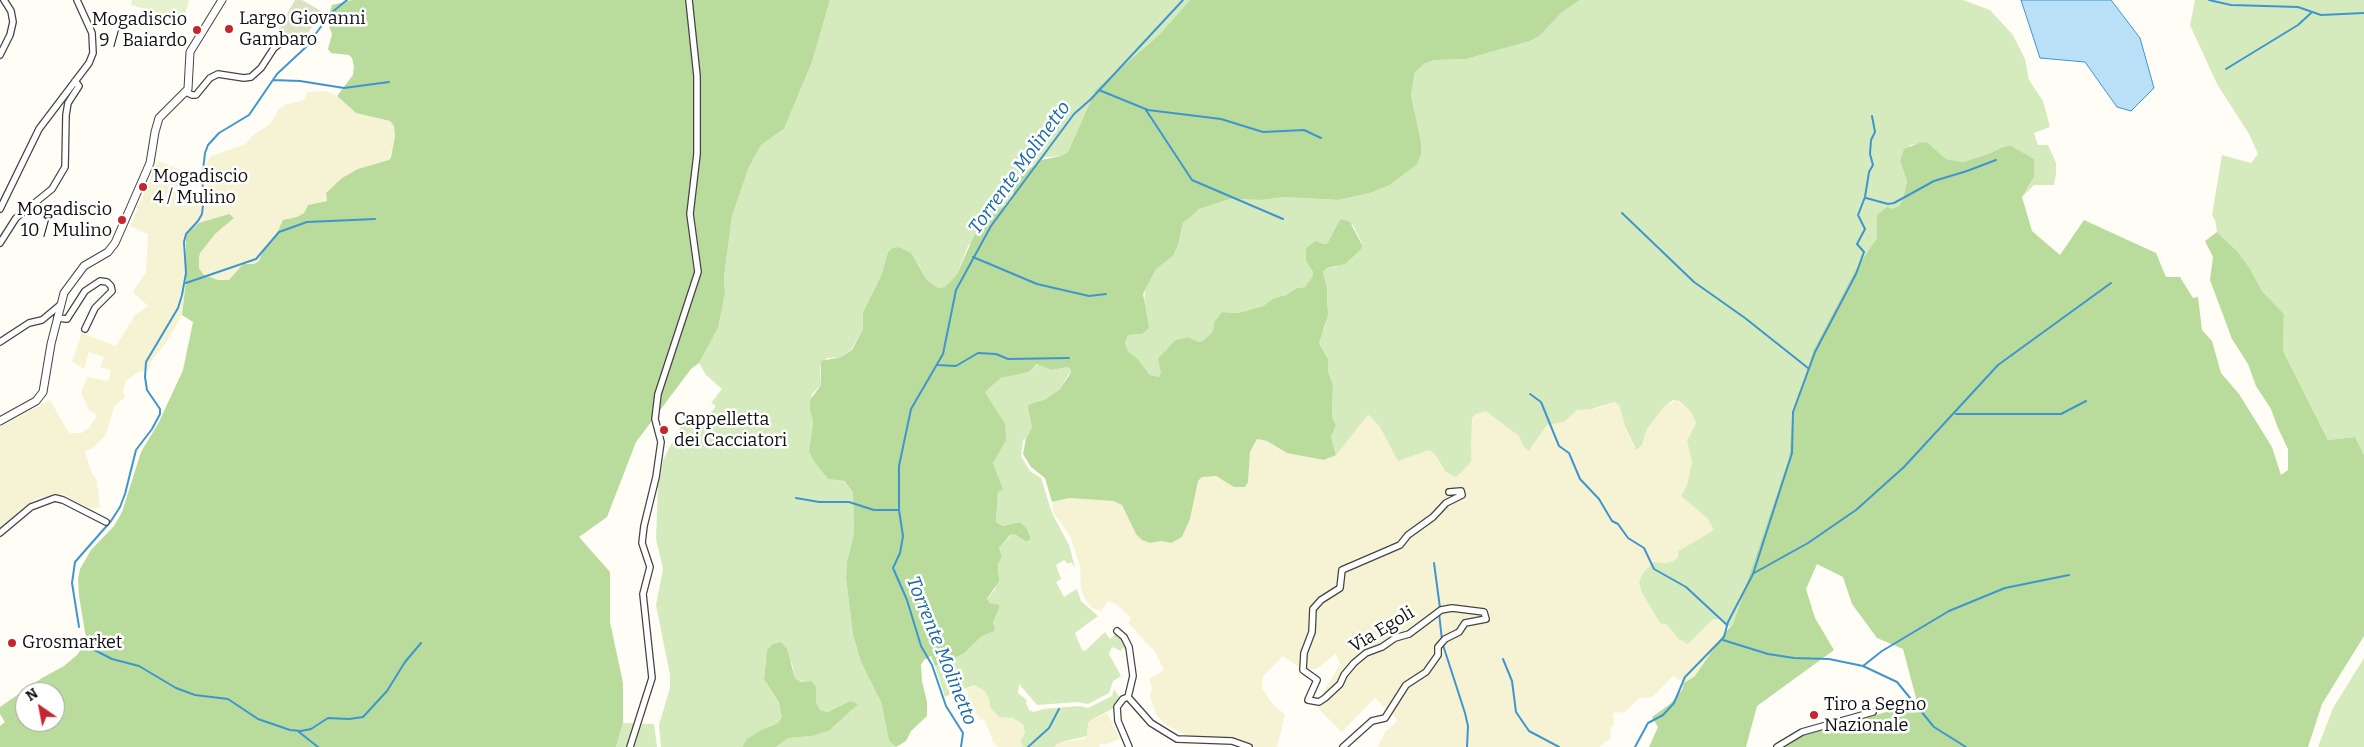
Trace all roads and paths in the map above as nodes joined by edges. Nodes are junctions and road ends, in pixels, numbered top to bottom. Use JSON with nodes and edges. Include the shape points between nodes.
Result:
{"nodes":[{"id":1,"x":4,"y":0,"type":"edge"},
{"id":2,"x":77,"y":0,"type":"edge"},
{"id":3,"x":222,"y":0,"type":"edge"},
{"id":4,"x":689,"y":0,"type":"edge"},
{"id":5,"x":287,"y":38,"type":"dead end"},
{"id":6,"x":0,"y":55,"type":"edge"},
{"id":7,"x":75,"y":81,"type":"junction"},
{"id":8,"x":186,"y":92,"type":"junction"},
{"id":9,"x":0,"y":209,"type":"edge"},
{"id":10,"x":0,"y":243,"type":"edge"},
{"id":11,"x":60,"y":305,"type":"junction"},
{"id":12,"x":57,"y":318,"type":"junction"},
{"id":13,"x":85,"y":329,"type":"dead end"},
{"id":14,"x":0,"y":342,"type":"edge"},
{"id":15,"x":0,"y":421,"type":"edge"},
{"id":16,"x":1449,"y":492,"type":"dead end"},
{"id":17,"x":106,"y":522,"type":"dead end"},
{"id":18,"x":0,"y":533,"type":"edge"},
{"id":19,"x":1117,"y":631,"type":"dead end"},
{"id":20,"x":1128,"y":697,"type":"junction"},
{"id":21,"x":1873,"y":712,"type":"dead end"},
{"id":22,"x":630,"y":747,"type":"edge"},
{"id":23,"x":1129,"y":747,"type":"edge"},
{"id":24,"x":1249,"y":747,"type":"edge"},
{"id":25,"x":1343,"y":747,"type":"edge"},
{"id":26,"x":1778,"y":747,"type":"edge"}],
"edges":[{"from":1,"to":6,"type":"street","via":[[13,22]]},
{"from":2,"to":7,"type":"street","via":[[92,33],[94,47],[89,63]]},
{"from":3,"to":8,"type":"street","via":[[190,52]]},
{"from":4,"to":22,"type":"street","via":[[697,76],[697,154],[690,214],[698,272],[658,394],[655,419],[661,442],[642,544],[650,567],[643,594],[652,678]]},
{"from":5,"to":8,"type":"street","via":[[274,48],[251,77],[218,74],[210,78],[196,95]]},
{"from":7,"to":9,"type":"street","via":[[39,129]]},
{"from":7,"to":10,"type":"street","via":[[79,86],[68,103],[66,115],[65,167],[52,189],[16,218]]},
{"from":8,"to":11,"type":"street","via":[[159,118],[150,162],[111,250],[84,266],[64,293]]},
{"from":11,"to":12,"type":"street"},
{"from":11,"to":14,"type":"street","via":[[42,320],[28,323]]},
{"from":12,"to":13,"type":"street","via":[[69,317],[80,297],[91,286],[100,281],[109,283],[112,288],[110,294],[96,308]]},
{"from":12,"to":15,"type":"street","via":[[43,392],[36,400]]},
{"from":16,"to":25,"type":"street","name":"Via Egoli","via":[[1461,491],[1462,495],[1446,504],[1400,545],[1342,570],[1340,588],[1314,608],[1303,670],[1317,680],[1308,700],[1319,702],[1325,698],[1366,652],[1409,634],[1441,610],[1452,608],[1484,612],[1486,618],[1465,624],[1459,632],[1445,638],[1426,672],[1406,685],[1385,718],[1372,721]]},
{"from":17,"to":18,"type":"street","via":[[55,498],[30,507]]},
{"from":19,"to":20,"type":"street","via":[[1129,647],[1132,676]]},
{"from":20,"to":23,"type":"street","via":[[1117,707],[1118,721]]},
{"from":20,"to":24,"type":"street","via":[[1151,723],[1177,739],[1232,741]]},
{"from":21,"to":26,"type":"street","via":[[1802,732]]}]}
